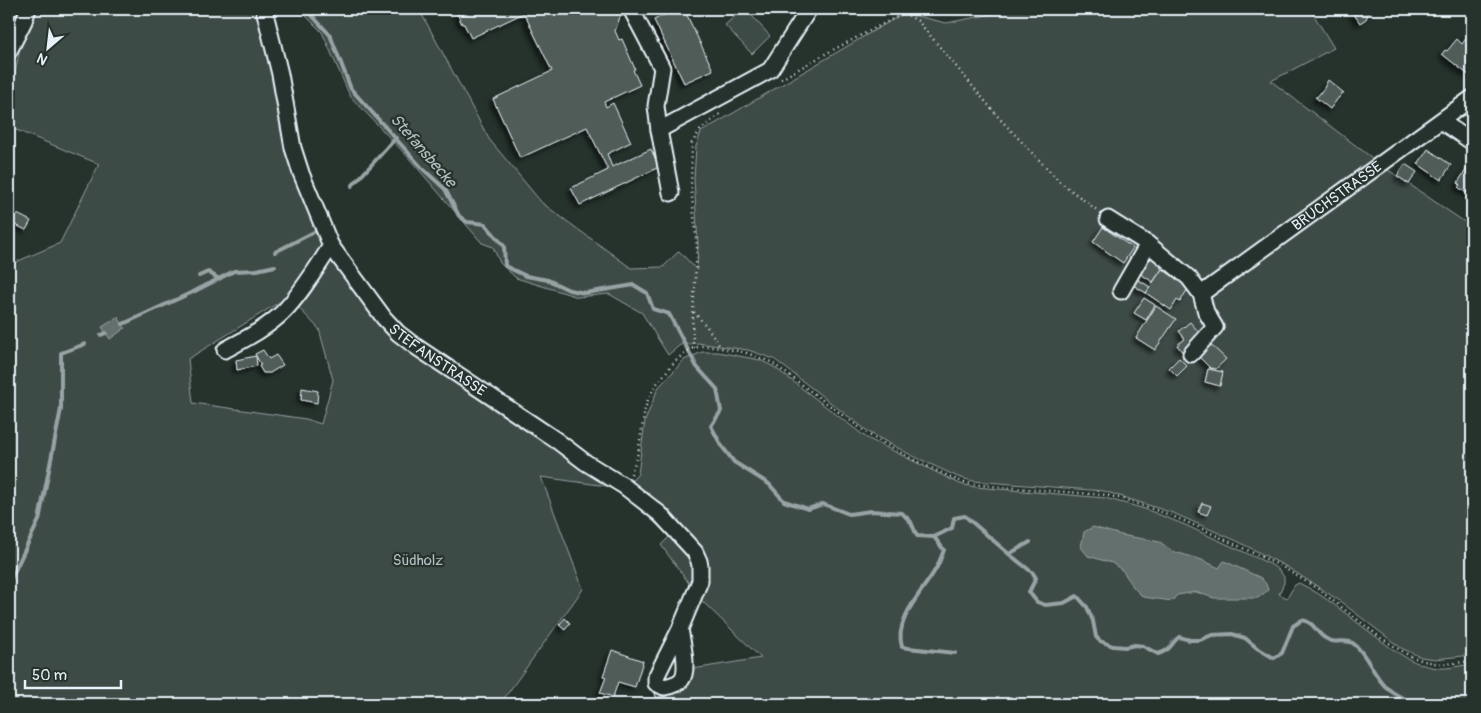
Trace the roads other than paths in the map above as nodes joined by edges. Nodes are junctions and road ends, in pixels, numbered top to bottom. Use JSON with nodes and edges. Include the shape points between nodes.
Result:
{"nodes":[{"id":1,"x":28,"y":9,"type":"edge"},
{"id":2,"x":264,"y":9,"type":"edge"},
{"id":3,"x":631,"y":9,"type":"edge"},
{"id":4,"x":808,"y":9,"type":"edge"},
{"id":5,"x":9,"y":51,"type":"edge"},
{"id":6,"x":1472,"y":98,"type":"edge"},
{"id":7,"x":1441,"y":121,"type":"junction"},
{"id":8,"x":659,"y":130,"type":"junction"},
{"id":9,"x":1472,"y":142,"type":"edge"},
{"id":10,"x":671,"y":193,"type":"dead end"},
{"id":11,"x":1108,"y":219,"type":"road end"},
{"id":12,"x":1148,"y":244,"type":"junction"},
{"id":13,"x":331,"y":246,"type":"junction"},
{"id":14,"x":1121,"y":290,"type":"dead end"},
{"id":15,"x":1201,"y":294,"type":"junction"},
{"id":16,"x":225,"y":350,"type":"dead end"},
{"id":17,"x":1191,"y":354,"type":"dead end"},
{"id":18,"x":680,"y":629,"type":"dead end"}],
"edges":[{"from":1,"to":5,"type":"street"},
{"from":2,"to":13,"type":"street","name":"STEFANSTRASSE","via":[[293,148]]},
{"from":3,"to":8,"type":"street","via":[[662,68],[656,106]]},
{"from":4,"to":8,"type":"street","via":[[770,70]]},
{"from":6,"to":7,"type":"street","name":"BRUCHSTRASSE"},
{"from":7,"to":9,"type":"street"},
{"from":7,"to":15,"type":"street","name":"BRUCHSTRASSE"},
{"from":8,"to":10,"type":"street"},
{"from":11,"to":12,"type":"street"},
{"from":12,"to":14,"type":"street"},
{"from":12,"to":15,"type":"street","via":[[1189,278]]},
{"from":13,"to":16,"type":"street","via":[[284,312]]},
{"from":13,"to":18,"type":"street","name":"STEFANSTRASSE","via":[[398,333],[624,486],[660,514],[699,561],[700,581]]},
{"from":15,"to":17,"type":"street","via":[[1215,327]]}]}
